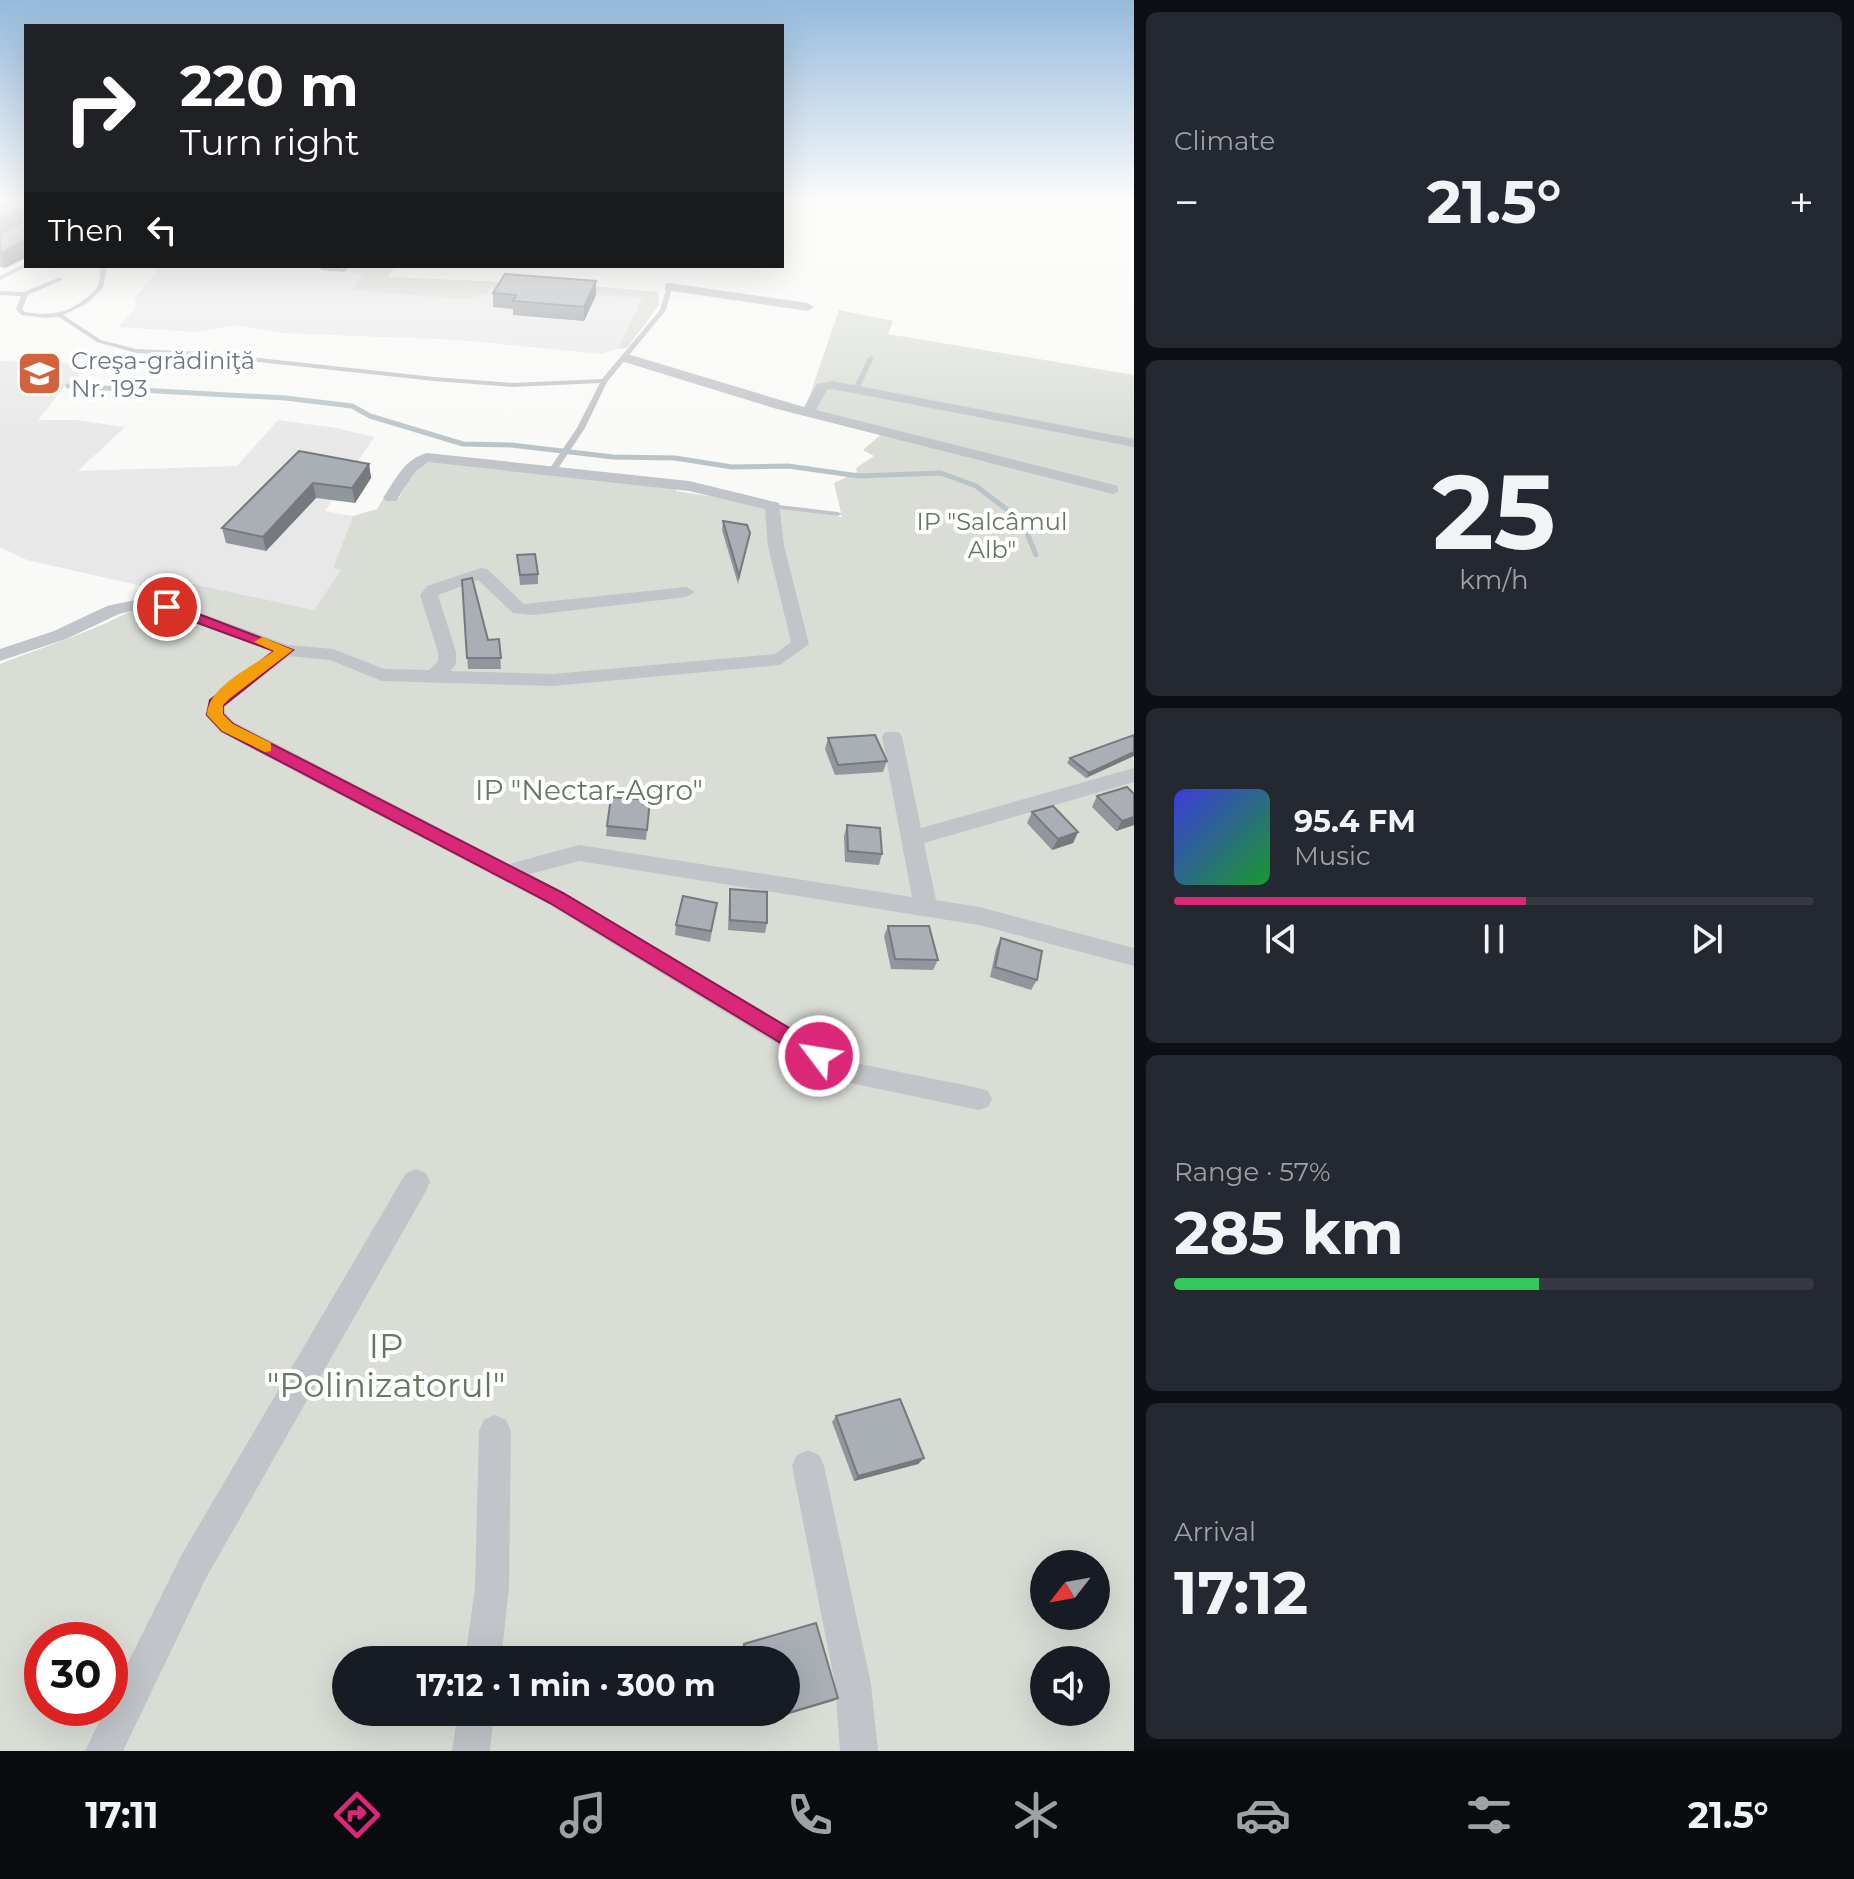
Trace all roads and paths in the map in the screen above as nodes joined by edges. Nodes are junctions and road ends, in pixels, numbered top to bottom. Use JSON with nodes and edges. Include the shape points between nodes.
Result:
{"nodes":[{"id":1,"x":51,"y":283,"type":"edge"},
{"id":2,"x":102,"y":283,"type":"edge"},
{"id":3,"x":669,"y":287,"type":"joint"},
{"id":4,"x":0,"y":293,"type":"edge"},
{"id":5,"x":25,"y":294,"type":"junction"},
{"id":6,"x":808,"y":307,"type":"dead end"},
{"id":7,"x":62,"y":317,"type":"junction"},
{"id":8,"x":626,"y":358,"type":"junction"},
{"id":9,"x":871,"y":358,"type":"dead end"},
{"id":10,"x":604,"y":381,"type":"junction"},
{"id":11,"x":856,"y":389,"type":"junction"},
{"id":12,"x":809,"y":410,"type":"junction"},
{"id":13,"x":1134,"y":443,"type":"edge"},
{"id":14,"x":557,"y":464,"type":"junction"},
{"id":15,"x":1113,"y":489,"type":"dead end"},
{"id":16,"x":391,"y":498,"type":"dead end"},
{"id":17,"x":773,"y":506,"type":"junction"},
{"id":18,"x":838,"y":514,"type":"dead end"},
{"id":19,"x":686,"y":592,"type":"dead end"},
{"id":20,"x":285,"y":650,"type":"junction"},
{"id":21,"x":0,"y":655,"type":"edge"},
{"id":22,"x":433,"y":677,"type":"junction"},
{"id":23,"x":892,"y":737,"type":"dead end"},
{"id":24,"x":1134,"y":775,"type":"edge"},
{"id":25,"x":913,"y":838,"type":"junction"},
{"id":26,"x":509,"y":872,"type":"junction"},
{"id":27,"x":926,"y":909,"type":"junction"},
{"id":28,"x":1134,"y":957,"type":"edge"},
{"id":29,"x":979,"y":1099,"type":"dead end"},
{"id":30,"x":416,"y":1182,"type":"dead end"},
{"id":31,"x":495,"y":1431,"type":"dead end"},
{"id":32,"x":808,"y":1466,"type":"dead end"},
{"id":33,"x":485,"y":1646,"type":"edge"},
{"id":34,"x":474,"y":1726,"type":"edge"},
{"id":35,"x":104,"y":1751,"type":"edge"},
{"id":36,"x":471,"y":1751,"type":"edge"},
{"id":37,"x":859,"y":1751,"type":"edge"}],
"edges":[{"from":1,"to":5,"type":"lane"},
{"from":2,"to":7,"type":"lane","via":[[74,312]]},
{"from":3,"to":6,"type":"street"},
{"from":3,"to":8,"type":"lane","via":[[663,310]]},
{"from":4,"to":5,"type":"lane"},
{"from":5,"to":7,"type":"lane","via":[[19,309],[23,314]]},
{"from":7,"to":10,"type":"lane","via":[[99,341],[136,351],[513,385]]},
{"from":8,"to":10,"type":"lane"},
{"from":8,"to":12,"type":"street"},
{"from":9,"to":11,"type":"lane"},
{"from":10,"to":14,"type":"lane"},
{"from":11,"to":12,"type":"street","via":[[822,387]]},
{"from":11,"to":13,"type":"street"},
{"from":12,"to":15,"type":"street"},
{"from":14,"to":16,"type":"street","via":[[427,457],[412,465]]},
{"from":14,"to":17,"type":"street"},
{"from":17,"to":18,"type":"lane"},
{"from":17,"to":22,"type":"street","via":[[784,589],[800,644],[780,659],[553,680]]},
{"from":19,"to":22,"type":"street","via":[[519,609],[481,573],[429,595],[447,652],[447,664]]},
{"from":20,"to":21,"type":"street","via":[[167,607],[135,605]]},
{"from":20,"to":22,"type":"street","via":[[333,655],[382,675]]},
{"from":20,"to":26,"type":"street","via":[[216,704],[215,715],[227,727]]},
{"from":23,"to":25,"type":"street"},
{"from":24,"to":25,"type":"street"},
{"from":25,"to":27,"type":"street"},
{"from":26,"to":27,"type":"street","via":[[579,853]]},
{"from":26,"to":29,"type":"street","via":[[845,1072]]},
{"from":27,"to":28,"type":"street","via":[[979,916]]},
{"from":30,"to":35,"type":"street","via":[[194,1566]]},
{"from":31,"to":33,"type":"street","via":[[492,1588]]},
{"from":32,"to":37,"type":"street","via":[[853,1684]]},
{"from":34,"to":36,"type":"street"}]}
